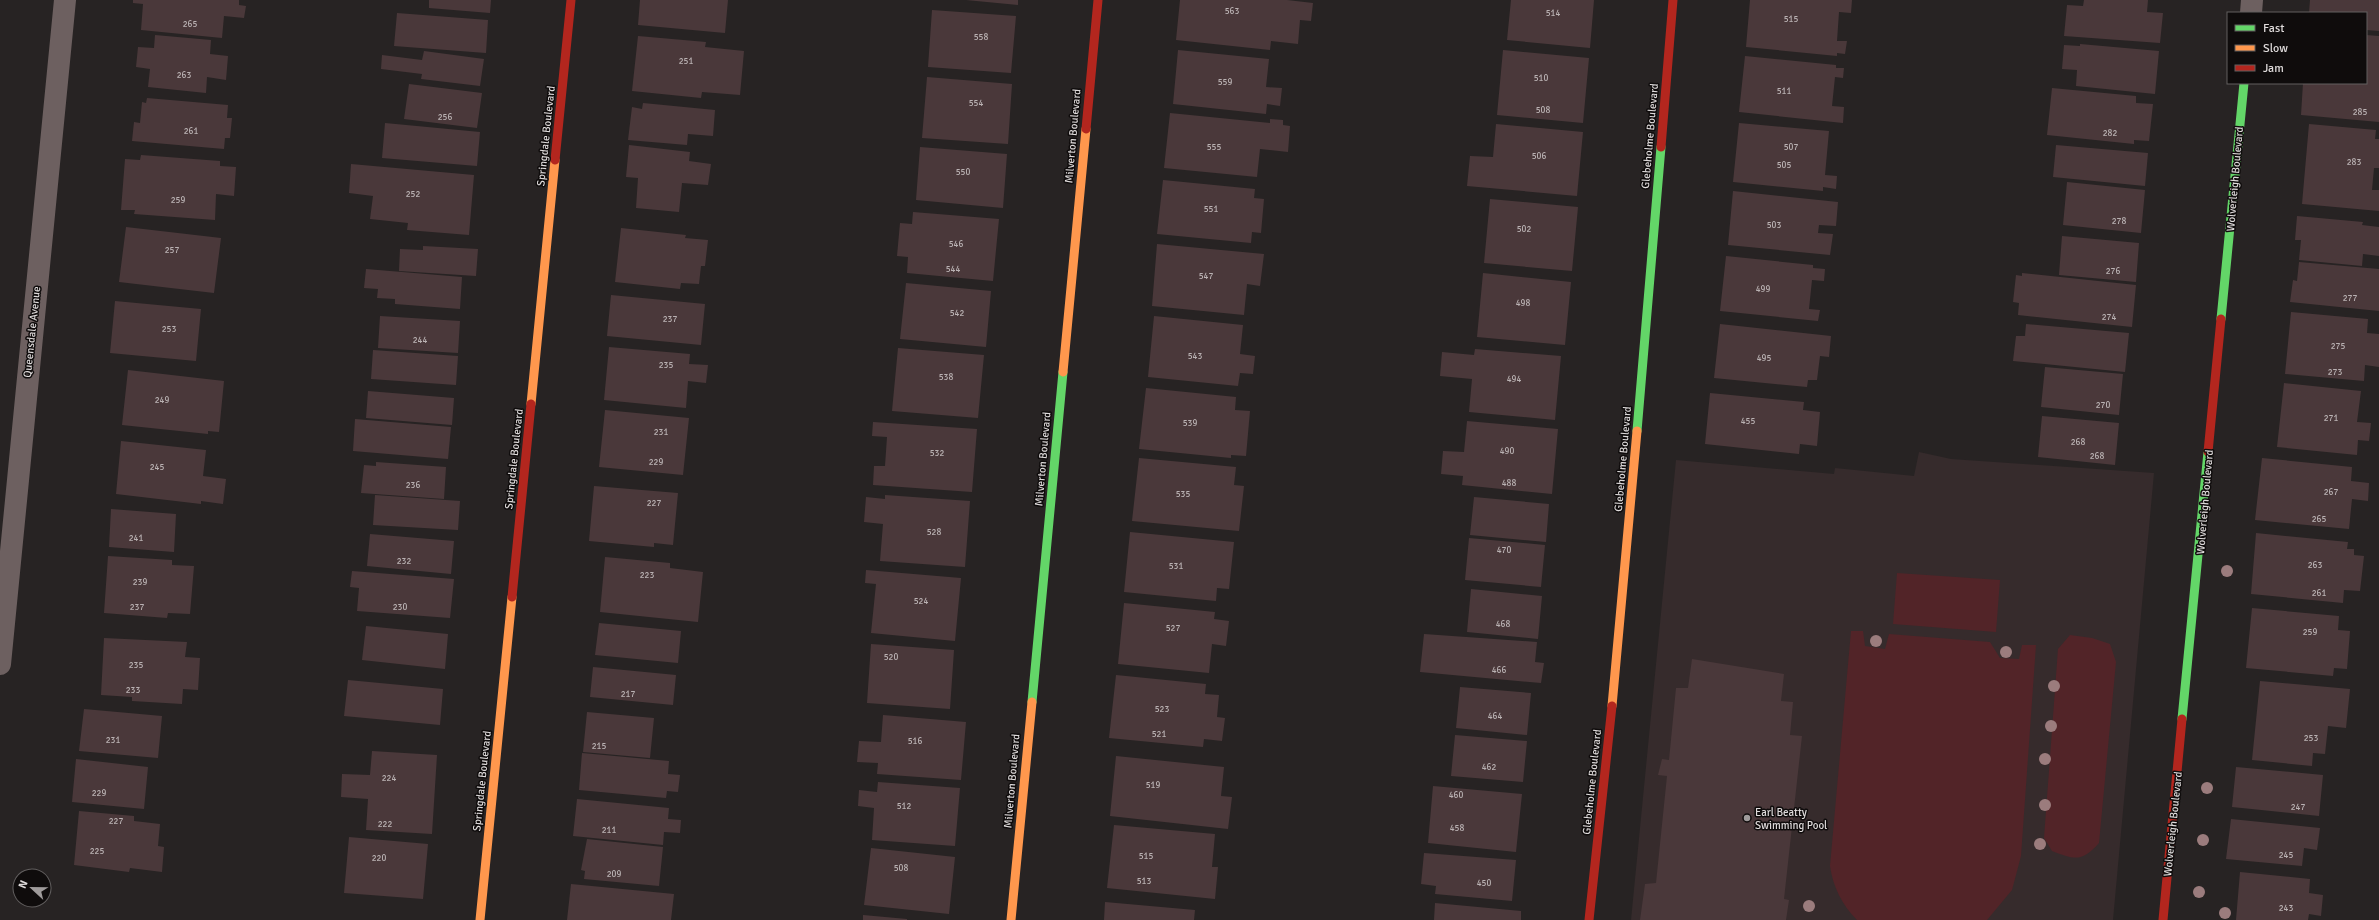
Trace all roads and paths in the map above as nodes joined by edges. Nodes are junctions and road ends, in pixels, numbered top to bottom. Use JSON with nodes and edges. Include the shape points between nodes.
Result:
{"nodes":[{"id":1,"x":65,"y":0,"type":"edge"},
{"id":2,"x":571,"y":0,"type":"edge"},
{"id":3,"x":1098,"y":0,"type":"edge"},
{"id":4,"x":1674,"y":0,"type":"edge"},
{"id":5,"x":2252,"y":0,"type":"edge"},
{"id":6,"x":2251,"y":12,"type":"edge"},
{"id":7,"x":2244,"y":84,"type":"edge"},
{"id":8,"x":0,"y":664,"type":"edge"},
{"id":9,"x":480,"y":920,"type":"edge"},
{"id":10,"x":1011,"y":920,"type":"edge"},
{"id":11,"x":1589,"y":920,"type":"edge"},
{"id":12,"x":2163,"y":920,"type":"edge"}],
"edges":[{"from":1,"to":8,"type":"street","name":"Queensdale Avenue"},
{"from":2,"to":9,"type":"street","name":"Springdale Boulevard"},
{"from":3,"to":10,"type":"street","name":"Milverton Boulevard"},
{"from":4,"to":11,"type":"street","name":"Glebeholme Boulevard","via":[[1621,626]]},
{"from":5,"to":6,"type":"street"},
{"from":7,"to":12,"type":"street","name":"Wolverleigh Boulevard"}]}
